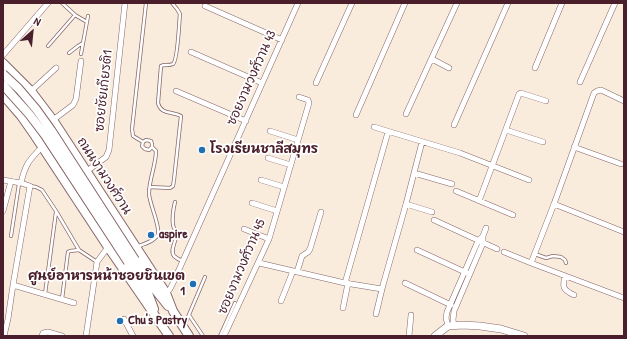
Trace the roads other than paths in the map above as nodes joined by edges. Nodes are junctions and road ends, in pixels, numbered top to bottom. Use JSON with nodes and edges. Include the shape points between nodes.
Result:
{"nodes":[{"id":1,"x":48,"y":3,"type":"edge"},
{"id":2,"x":62,"y":3,"type":"edge"},
{"id":3,"x":125,"y":3,"type":"edge"},
{"id":4,"x":146,"y":3,"type":"edge"},
{"id":5,"x":172,"y":3,"type":"edge"},
{"id":6,"x":298,"y":3,"type":"edge"},
{"id":7,"x":352,"y":3,"type":"edge"},
{"id":8,"x":405,"y":3,"type":"edge"},
{"id":9,"x":457,"y":3,"type":"edge"},
{"id":10,"x":508,"y":3,"type":"edge"},
{"id":11,"x":562,"y":3,"type":"edge"},
{"id":12,"x":615,"y":3,"type":"edge"},
{"id":13,"x":205,"y":6,"type":"dead end"},
{"id":14,"x":75,"y":15,"type":"junction"},
{"id":15,"x":88,"y":16,"type":"dead end"},
{"id":16,"x":87,"y":22,"type":"junction"},
{"id":17,"x":282,"y":40,"type":"junction"},
{"id":18,"x":83,"y":43,"type":"junction"},
{"id":19,"x":48,"y":46,"type":"dead end"},
{"id":20,"x":191,"y":52,"type":"dead end"},
{"id":21,"x":69,"y":53,"type":"dead end"},
{"id":22,"x":81,"y":54,"type":"dead end"},
{"id":23,"x":3,"y":55,"type":"edge"},
{"id":24,"x":81,"y":60,"type":"dead end"},
{"id":25,"x":432,"y":60,"type":"junction"},
{"id":26,"x":3,"y":63,"type":"edge"},
{"id":27,"x":56,"y":68,"type":"dead end"},
{"id":28,"x":449,"y":68,"type":"dead end"},
{"id":29,"x":535,"y":68,"type":"dead end"},
{"id":30,"x":3,"y":74,"type":"edge"},
{"id":31,"x":20,"y":79,"type":"junction"},
{"id":32,"x":580,"y":82,"type":"dead end"},
{"id":33,"x":262,"y":83,"type":"junction"},
{"id":34,"x":316,"y":83,"type":"dead end"},
{"id":35,"x":3,"y":85,"type":"edge"},
{"id":36,"x":31,"y":91,"type":"junction"},
{"id":37,"x":176,"y":91,"type":"dead end"},
{"id":38,"x":5,"y":96,"type":"edge"},
{"id":39,"x":298,"y":97,"type":"dead end"},
{"id":40,"x":546,"y":101,"type":"dead end"},
{"id":41,"x":624,"y":101,"type":"edge"},
{"id":42,"x":406,"y":114,"type":"dead end"},
{"id":43,"x":356,"y":115,"type":"dead end"},
{"id":44,"x":53,"y":120,"type":"junction"},
{"id":45,"x":246,"y":121,"type":"junction"},
{"id":46,"x":454,"y":125,"type":"dead end"},
{"id":47,"x":374,"y":128,"type":"dead end"},
{"id":48,"x":506,"y":130,"type":"junction"},
{"id":49,"x":270,"y":131,"type":"dead end"},
{"id":50,"x":388,"y":132,"type":"junction"},
{"id":51,"x":298,"y":140,"type":"junction"},
{"id":52,"x":143,"y":142,"type":"junction"},
{"id":53,"x":422,"y":142,"type":"junction"},
{"id":54,"x":543,"y":142,"type":"dead end"},
{"id":55,"x":42,"y":147,"type":"junction"},
{"id":56,"x":152,"y":147,"type":"junction"},
{"id":57,"x":574,"y":147,"type":"junction"},
{"id":58,"x":268,"y":158,"type":"dead end"},
{"id":59,"x":621,"y":164,"type":"dead end"},
{"id":60,"x":291,"y":165,"type":"junction"},
{"id":61,"x":493,"y":165,"type":"junction"},
{"id":62,"x":87,"y":171,"type":"junction"},
{"id":63,"x":414,"y":173,"type":"junction"},
{"id":64,"x":3,"y":180,"type":"edge"},
{"id":65,"x":261,"y":180,"type":"dead end"},
{"id":66,"x":529,"y":180,"type":"dead end"},
{"id":67,"x":11,"y":181,"type":"junction"},
{"id":68,"x":20,"y":183,"type":"junction"},
{"id":69,"x":452,"y":184,"type":"dead end"},
{"id":70,"x":30,"y":186,"type":"junction"},
{"id":71,"x":150,"y":187,"type":"junction"},
{"id":72,"x":284,"y":187,"type":"junction"},
{"id":73,"x":456,"y":191,"type":"dead end"},
{"id":74,"x":479,"y":201,"type":"junction"},
{"id":75,"x":175,"y":202,"type":"dead end"},
{"id":76,"x":252,"y":203,"type":"dead end"},
{"id":77,"x":406,"y":204,"type":"junction"},
{"id":78,"x":554,"y":204,"type":"junction"},
{"id":79,"x":3,"y":211,"type":"edge"},
{"id":80,"x":56,"y":211,"type":"junction"},
{"id":81,"x":277,"y":211,"type":"junction"},
{"id":82,"x":321,"y":212,"type":"dead end"},
{"id":83,"x":432,"y":212,"type":"dead end"},
{"id":84,"x":513,"y":215,"type":"dead end"},
{"id":85,"x":434,"y":220,"type":"dead end"},
{"id":86,"x":486,"y":228,"type":"dead end"},
{"id":87,"x":244,"y":229,"type":"dead end"},
{"id":88,"x":624,"y":232,"type":"edge"},
{"id":89,"x":11,"y":236,"type":"dead end"},
{"id":90,"x":269,"y":239,"type":"junction"},
{"id":91,"x":481,"y":242,"type":"junction"},
{"id":92,"x":108,"y":247,"type":"junction"},
{"id":93,"x":137,"y":247,"type":"junction"},
{"id":94,"x":497,"y":249,"type":"dead end"},
{"id":95,"x":79,"y":250,"type":"junction"},
{"id":96,"x":417,"y":250,"type":"dead end"},
{"id":97,"x":504,"y":252,"type":"dead end"},
{"id":98,"x":535,"y":254,"type":"junction"},
{"id":99,"x":132,"y":261,"type":"junction"},
{"id":100,"x":183,"y":261,"type":"junction"},
{"id":101,"x":97,"y":262,"type":"junction"},
{"id":102,"x":259,"y":263,"type":"junction"},
{"id":103,"x":531,"y":263,"type":"junction"},
{"id":104,"x":566,"y":263,"type":"dead end"},
{"id":105,"x":295,"y":271,"type":"junction"},
{"id":106,"x":464,"y":271,"type":"junction"},
{"id":107,"x":470,"y":274,"type":"junction"},
{"id":108,"x":565,"y":276,"type":"junction"},
{"id":109,"x":205,"y":277,"type":"dead end"},
{"id":110,"x":346,"y":283,"type":"junction"},
{"id":111,"x":405,"y":283,"type":"dead end"},
{"id":112,"x":13,"y":285,"type":"junction"},
{"id":113,"x":382,"y":289,"type":"junction"},
{"id":114,"x":166,"y":293,"type":"junction"},
{"id":115,"x":44,"y":294,"type":"junction"},
{"id":116,"x":574,"y":295,"type":"dead end"},
{"id":117,"x":624,"y":298,"type":"edge"},
{"id":118,"x":62,"y":299,"type":"junction"},
{"id":119,"x":281,"y":301,"type":"dead end"},
{"id":120,"x":74,"y":303,"type":"dead end"},
{"id":121,"x":235,"y":303,"type":"dead end"},
{"id":122,"x":450,"y":304,"type":"junction"},
{"id":123,"x":456,"y":307,"type":"junction"},
{"id":124,"x":343,"y":308,"type":"dead end"},
{"id":125,"x":173,"y":311,"type":"junction"},
{"id":126,"x":376,"y":314,"type":"dead end"},
{"id":127,"x":189,"y":315,"type":"junction"},
{"id":128,"x":411,"y":315,"type":"dead end"},
{"id":129,"x":124,"y":319,"type":"dead end"},
{"id":130,"x":159,"y":321,"type":"junction"},
{"id":131,"x":451,"y":326,"type":"junction"},
{"id":132,"x":183,"y":327,"type":"junction"},
{"id":133,"x":4,"y":336,"type":"edge"},
{"id":134,"x":42,"y":336,"type":"edge"},
{"id":135,"x":62,"y":336,"type":"edge"},
{"id":136,"x":86,"y":336,"type":"edge"},
{"id":137,"x":132,"y":336,"type":"edge"},
{"id":138,"x":169,"y":336,"type":"edge"},
{"id":139,"x":189,"y":336,"type":"edge"},
{"id":140,"x":203,"y":336,"type":"edge"},
{"id":141,"x":220,"y":336,"type":"edge"},
{"id":142,"x":224,"y":336,"type":"edge"},
{"id":143,"x":409,"y":336,"type":"edge"},
{"id":144,"x":435,"y":336,"type":"edge"},
{"id":145,"x":524,"y":336,"type":"edge"}],
"edges":[{"from":1,"to":23,"type":"street"},
{"from":2,"to":14,"type":"lane"},
{"from":3,"to":62,"type":"street","name":"ซอยชัยเกียรติ1","via":[[109,150],[106,157]]},
{"from":4,"to":52,"type":"lane","via":[[132,129],[133,136]]},
{"from":5,"to":71,"type":"lane","via":[[180,14],[177,51],[173,63],[161,66],[158,103],[162,111],[180,116],[174,180],[170,188]]},
{"from":6,"to":17,"type":"street","name":"ซอยงามวงศ์วาน 43"},
{"from":7,"to":34,"type":"street"},
{"from":8,"to":43,"type":"street"},
{"from":9,"to":25,"type":"street"},
{"from":10,"to":46,"type":"street"},
{"from":11,"to":29,"type":"street"},
{"from":12,"to":32,"type":"street"},
{"from":13,"to":17,"type":"street"},
{"from":14,"to":16,"type":"lane"},
{"from":14,"to":19,"type":"lane"},
{"from":15,"to":16,"type":"lane"},
{"from":16,"to":18,"type":"lane"},
{"from":17,"to":33,"type":"street","name":"ซอยงามวงศ์วาน 43"},
{"from":18,"to":21,"type":"lane"},
{"from":18,"to":22,"type":"lane"},
{"from":20,"to":33,"type":"street"},
{"from":24,"to":44,"type":"street","via":[[76,99],[73,105]]},
{"from":25,"to":28,"type":"street"},
{"from":25,"to":42,"type":"street"},
{"from":26,"to":31,"type":"main road","name":"ถนนงามวงศ์วาน"},
{"from":27,"to":36,"type":"street"},
{"from":30,"to":99,"type":"main road","name":"ถนนงามวงศ์วาน","bridge":true,"via":[[36,109]]},
{"from":31,"to":36,"type":"main road","name":"ถนนงามวงศ์วาน"},
{"from":31,"to":38,"type":"main road","via":[[11,79],[5,85]]},
{"from":33,"to":45,"type":"street","name":"ซอยงามวงศ์วาน 43"},
{"from":35,"to":99,"type":"main road","name":"ถนนงามวงศ์วาน","bridge":true,"via":[[45,135]]},
{"from":36,"to":44,"type":"main road","name":"ถนนงามวงศ์วาน"},
{"from":37,"to":45,"type":"street"},
{"from":38,"to":55,"type":"main road","name":"ถนนงามวงศ์วาน"},
{"from":39,"to":51,"type":"street","name":"ซอยงามวงศ์วาน 45","via":[[308,100],[309,103]]},
{"from":40,"to":48,"type":"street","via":[[519,93]]},
{"from":41,"to":57,"type":"street","via":[[597,90]]},
{"from":44,"to":62,"type":"main road","name":"ถนนงามวงศ์วาน"},
{"from":45,"to":100,"type":"street","name":"ซอยงามวงศ์วาน 43"},
{"from":47,"to":50,"type":"street"},
{"from":48,"to":54,"type":"street"},
{"from":48,"to":61,"type":"street"},
{"from":49,"to":51,"type":"street"},
{"from":50,"to":53,"type":"street"},
{"from":50,"to":110,"type":"street"},
{"from":51,"to":60,"type":"street","name":"ซอยงามวงศ์วาน 45"},
{"from":52,"to":56,"type":"lane","via":[[149,140]]},
{"from":52,"to":56,"type":"lane","via":[[142,146],[145,149],[149,150]]},
{"from":53,"to":61,"type":"street"},
{"from":53,"to":63,"type":"street"},
{"from":55,"to":68,"type":"street","via":[[27,164]]},
{"from":55,"to":92,"type":"main road","name":"ถนนงามวงศ์วาน"},
{"from":56,"to":71,"type":"lane","via":[[156,152]]},
{"from":57,"to":59,"type":"street"},
{"from":57,"to":78,"type":"street"},
{"from":58,"to":60,"type":"street"},
{"from":60,"to":72,"type":"street","name":"ซอยงามวงศ์วาน 45"},
{"from":61,"to":66,"type":"street"},
{"from":61,"to":74,"type":"street"},
{"from":62,"to":93,"type":"main road","name":"ถนนงามวงศ์วาน"},
{"from":63,"to":69,"type":"street"},
{"from":63,"to":77,"type":"street"},
{"from":64,"to":67,"type":"street"},
{"from":65,"to":72,"type":"street"},
{"from":67,"to":68,"type":"street"},
{"from":67,"to":79,"type":"street"},
{"from":68,"to":70,"type":"street"},
{"from":68,"to":89,"type":"lane"},
{"from":70,"to":80,"type":"lane","via":[[42,190]]},
{"from":70,"to":112,"type":"street"},
{"from":71,"to":93,"type":"lane","via":[[150,200],[158,233],[154,240]]},
{"from":72,"to":81,"type":"street","name":"ซอยงามวงศ์วาน 45"},
{"from":73,"to":74,"type":"street"},
{"from":74,"to":84,"type":"street"},
{"from":75,"to":100,"type":"lane","via":[[173,220],[176,238],[173,251],[174,255]]},
{"from":76,"to":81,"type":"street"},
{"from":77,"to":83,"type":"street"},
{"from":77,"to":113,"type":"street"},
{"from":78,"to":88,"type":"street"},
{"from":78,"to":98,"type":"street"},
{"from":80,"to":95,"type":"lane"},
{"from":80,"to":115,"type":"lane"},
{"from":81,"to":90,"type":"street","name":"ซอยงามวงศ์วาน 45"},
{"from":82,"to":105,"type":"street","via":[[310,249],[302,256]]},
{"from":85,"to":91,"type":"street"},
{"from":86,"to":91,"type":"street"},
{"from":87,"to":90,"type":"street"},
{"from":90,"to":102,"type":"street","name":"ซอยงามวงศ์วาน 45"},
{"from":91,"to":94,"type":"street"},
{"from":91,"to":106,"type":"street"},
{"from":91,"to":107,"type":"street"},
{"from":92,"to":101,"type":"street"},
{"from":92,"to":130,"type":"main road","name":"ถนนงามวงศ์วาน"},
{"from":93,"to":114,"type":"main road","name":"ถนนงามวงศ์วาน"},
{"from":95,"to":101,"type":"lane"},
{"from":95,"to":118,"type":"lane","via":[[68,252]]},
{"from":96,"to":106,"type":"street"},
{"from":97,"to":103,"type":"street"},
{"from":98,"to":103,"type":"street"},
{"from":98,"to":104,"type":"lane","via":[[546,258],[561,257]]},
{"from":99,"to":125,"type":"main road","name":"ถนนงามวงศ์วาน"},
{"from":99,"to":130,"type":"main road","name":"ถนนงามวงศ์วาน"},
{"from":100,"to":114,"type":"street","name":"ซอยงามวงศ์วาน 43"},
{"from":101,"to":136,"type":"street"},
{"from":102,"to":105,"type":"street"},
{"from":102,"to":142,"type":"street","name":"ซอยงามวงศ์วาน 45"},
{"from":103,"to":108,"type":"street"},
{"from":105,"to":110,"type":"street"},
{"from":105,"to":119,"type":"street"},
{"from":106,"to":107,"type":"street"},
{"from":106,"to":122,"type":"street"},
{"from":107,"to":123,"type":"street"},
{"from":108,"to":116,"type":"street","via":[[564,287]]},
{"from":108,"to":117,"type":"street"},
{"from":109,"to":127,"type":"lane"},
{"from":110,"to":113,"type":"street"},
{"from":110,"to":124,"type":"street"},
{"from":111,"to":122,"type":"street"},
{"from":112,"to":115,"type":"street"},
{"from":112,"to":133,"type":"street"},
{"from":113,"to":126,"type":"street"},
{"from":114,"to":125,"type":"main road","name":"ถนนงามวงศ์วาน"},
{"from":115,"to":118,"type":"street"},
{"from":118,"to":120,"type":"street"},
{"from":121,"to":141,"type":"lane"},
{"from":122,"to":123,"type":"street"},
{"from":122,"to":131,"type":"street","via":[[446,318]]},
{"from":123,"to":131,"type":"street"},
{"from":125,"to":132,"type":"main road","name":"ถนนงามวงศ์วาน"},
{"from":127,"to":132,"type":"lane"},
{"from":127,"to":140,"type":"lane"},
{"from":128,"to":143,"type":"street"},
{"from":129,"to":137,"type":"street"},
{"from":130,"to":138,"type":"main road","name":"ถนนงามวงศ์วาน"},
{"from":131,"to":144,"type":"street"},
{"from":131,"to":145,"type":"street","via":[[480,326]]},
{"from":132,"to":139,"type":"main road","name":"ถนนงามวงศ์วาน"},
{"from":134,"to":135,"type":"street","via":[[43,332]]}]}
